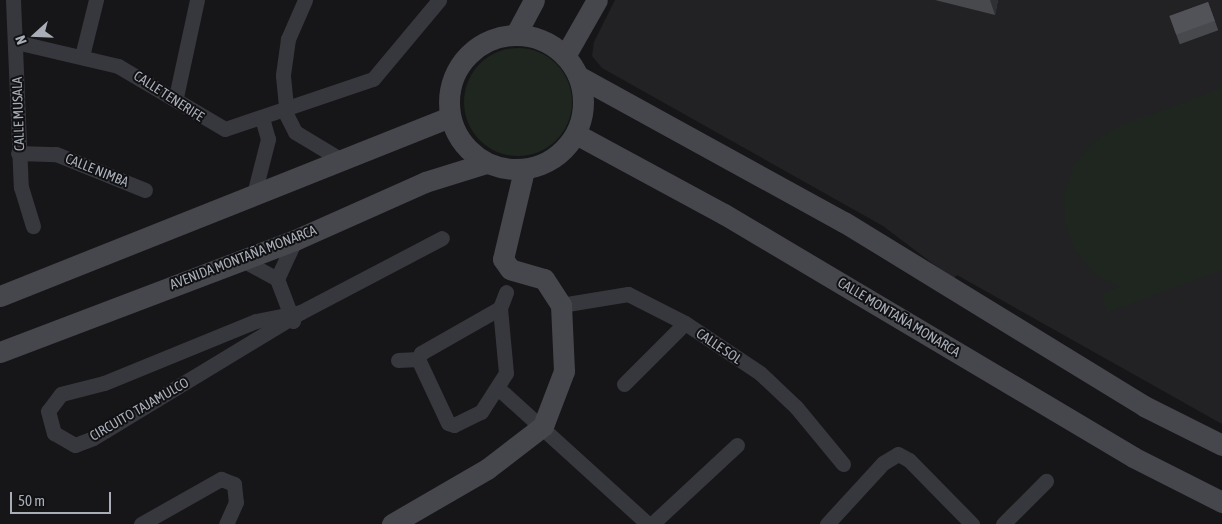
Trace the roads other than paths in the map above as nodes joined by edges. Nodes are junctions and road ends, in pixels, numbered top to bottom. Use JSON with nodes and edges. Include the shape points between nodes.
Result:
{"nodes":[{"id":1,"x":13,"y":0,"type":"edge"},
{"id":2,"x":96,"y":0,"type":"edge"},
{"id":3,"x":197,"y":0,"type":"edge"},
{"id":4,"x":305,"y":0,"type":"edge"},
{"id":5,"x":440,"y":0,"type":"edge"},
{"id":6,"x":534,"y":0,"type":"edge"},
{"id":7,"x":597,"y":0,"type":"edge"},
{"id":8,"x":516,"y":34,"type":"junction"},
{"id":9,"x":16,"y":42,"type":"junction"},
{"id":10,"x":82,"y":56,"type":"junction"},
{"id":11,"x":565,"y":56,"type":"junction"},
{"id":12,"x":578,"y":76,"type":"junction"},
{"id":13,"x":176,"y":98,"type":"junction"},
{"id":14,"x":286,"y":106,"type":"junction"},
{"id":15,"x":450,"y":117,"type":"junction"},
{"id":16,"x":262,"y":118,"type":"junction"},
{"id":17,"x":295,"y":132,"type":"junction"},
{"id":18,"x":576,"y":134,"type":"junction"},
{"id":19,"x":268,"y":139,"type":"junction"},
{"id":20,"x":18,"y":153,"type":"junction"},
{"id":21,"x":345,"y":162,"type":"junction"},
{"id":22,"x":486,"y":163,"type":"junction"},
{"id":23,"x":524,"y":170,"type":"junction"},
{"id":24,"x":145,"y":190,"type":"dead end"},
{"id":25,"x":253,"y":198,"type":"junction"},
{"id":26,"x":33,"y":226,"type":"dead end"},
{"id":27,"x":442,"y":238,"type":"dead end"},
{"id":28,"x":295,"y":240,"type":"junction"},
{"id":29,"x":239,"y":258,"type":"junction"},
{"id":30,"x":277,"y":279,"type":"junction"},
{"id":31,"x":506,"y":292,"type":"dead end"},
{"id":32,"x":0,"y":296,"type":"edge"},
{"id":33,"x":561,"y":305,"type":"junction"},
{"id":34,"x":500,"y":308,"type":"junction"},
{"id":35,"x":295,"y":315,"type":"junction"},
{"id":36,"x":685,"y":323,"type":"junction"},
{"id":37,"x":0,"y":352,"type":"edge"},
{"id":38,"x":418,"y":359,"type":"junction"},
{"id":39,"x":398,"y":360,"type":"dead end"},
{"id":40,"x":624,"y":384,"type":"dead end"},
{"id":41,"x":499,"y":389,"type":"junction"},
{"id":42,"x":543,"y":426,"type":"junction"},
{"id":43,"x":736,"y":445,"type":"dead end"},
{"id":44,"x":1222,"y":445,"type":"edge"},
{"id":45,"x":843,"y":464,"type":"dead end"},
{"id":46,"x":1046,"y":481,"type":"dead end"},
{"id":47,"x":1222,"y":502,"type":"edge"},
{"id":48,"x":141,"y":524,"type":"edge"},
{"id":49,"x":226,"y":524,"type":"edge"},
{"id":50,"x":392,"y":524,"type":"edge"},
{"id":51,"x":648,"y":524,"type":"edge"},
{"id":52,"x":652,"y":524,"type":"edge"},
{"id":53,"x":827,"y":524,"type":"edge"},
{"id":54,"x":972,"y":524,"type":"edge"},
{"id":55,"x":1002,"y":524,"type":"edge"}],
"edges":[{"from":1,"to":9,"type":"street","name":"CALLE MUSALA"},
{"from":2,"to":10,"type":"street"},
{"from":3,"to":13,"type":"street"},
{"from":4,"to":14,"type":"street","via":[[288,39],[283,76]]},
{"from":5,"to":14,"type":"street","name":"CALLE TENERIFE","via":[[373,79]]},
{"from":6,"to":8,"type":"main road"},
{"from":7,"to":11,"type":"main road"},
{"from":8,"to":11,"type":"main road","via":[[543,41]]},
{"from":8,"to":15,"type":"main road","via":[[490,40],[463,60],[453,77]]},
{"from":9,"to":10,"type":"street","name":"CALLE TENERIFE"},
{"from":9,"to":20,"type":"street","name":"CALLE MUSALA"},
{"from":10,"to":13,"type":"street","name":"CALLE TENERIFE","via":[[137,74]]},
{"from":11,"to":12,"type":"main road"},
{"from":12,"to":18,"type":"main road","via":[[583,95]]},
{"from":12,"to":44,"type":"main road","via":[[844,222],[1144,406]]},
{"from":13,"to":16,"type":"street","name":"CALLE TENERIFE","via":[[225,129]]},
{"from":14,"to":16,"type":"street","name":"CALLE TENERIFE"},
{"from":14,"to":17,"type":"street"},
{"from":15,"to":21,"type":"main road"},
{"from":15,"to":22,"type":"main road","via":[[469,152]]},
{"from":16,"to":19,"type":"street"},
{"from":17,"to":19,"type":"street"},
{"from":17,"to":21,"type":"street"},
{"from":18,"to":23,"type":"main road","via":[[563,151]]},
{"from":18,"to":47,"type":"main road","name":"CALLE MONTAÑA MONARCA","via":[[732,218],[1133,457]]},
{"from":19,"to":25,"type":"street"},
{"from":20,"to":24,"type":"street","name":"CALLE NIMBA","via":[[56,154]]},
{"from":20,"to":26,"type":"street","name":"CALLE MUSALA","via":[[21,187]]},
{"from":21,"to":25,"type":"main road"},
{"from":22,"to":23,"type":"main road"},
{"from":22,"to":28,"type":"main road","name":"AVENIDA MONTAÑA MONARCA","via":[[425,182]]},
{"from":23,"to":33,"type":"main road","via":[[503,259],[510,269],[544,279]]},
{"from":25,"to":32,"type":"main road"},
{"from":27,"to":35,"type":"street","name":"CIRCUITO TAJAMULCO"},
{"from":28,"to":29,"type":"main road","name":"AVENIDA MONTAÑA MONARCA"},
{"from":28,"to":30,"type":"street"},
{"from":29,"to":30,"type":"street"},
{"from":29,"to":37,"type":"main road","name":"AVENIDA MONTAÑA MONARCA"},
{"from":30,"to":35,"type":"street"},
{"from":31,"to":34,"type":"street"},
{"from":33,"to":36,"type":"street","name":"CALLE SOL","via":[[628,294]]},
{"from":33,"to":42,"type":"main road","via":[[564,371]]},
{"from":34,"to":38,"type":"street","via":[[421,353]]},
{"from":34,"to":41,"type":"street","via":[[506,373]]},
{"from":35,"to":35,"type":"street","name":"CIRCUITO TAJAMULCO","via":[[256,321],[104,383],[60,394],[48,411],[54,433],[75,445],[93,438]]},
{"from":36,"to":40,"type":"street"},
{"from":36,"to":45,"type":"street","name":"CALLE SOL","via":[[760,374],[796,407]]},
{"from":38,"to":39,"type":"street"},
{"from":38,"to":41,"type":"street","via":[[451,432],[481,412]]},
{"from":41,"to":42,"type":"street"},
{"from":42,"to":50,"type":"main road","via":[[487,469]]},
{"from":42,"to":51,"type":"street"},
{"from":43,"to":52,"type":"street"},
{"from":46,"to":55,"type":"street"},
{"from":48,"to":49,"type":"street","via":[[221,478],[234,484],[236,502]]},
{"from":53,"to":54,"type":"street","via":[[883,463],[898,454],[909,460]]}]}
